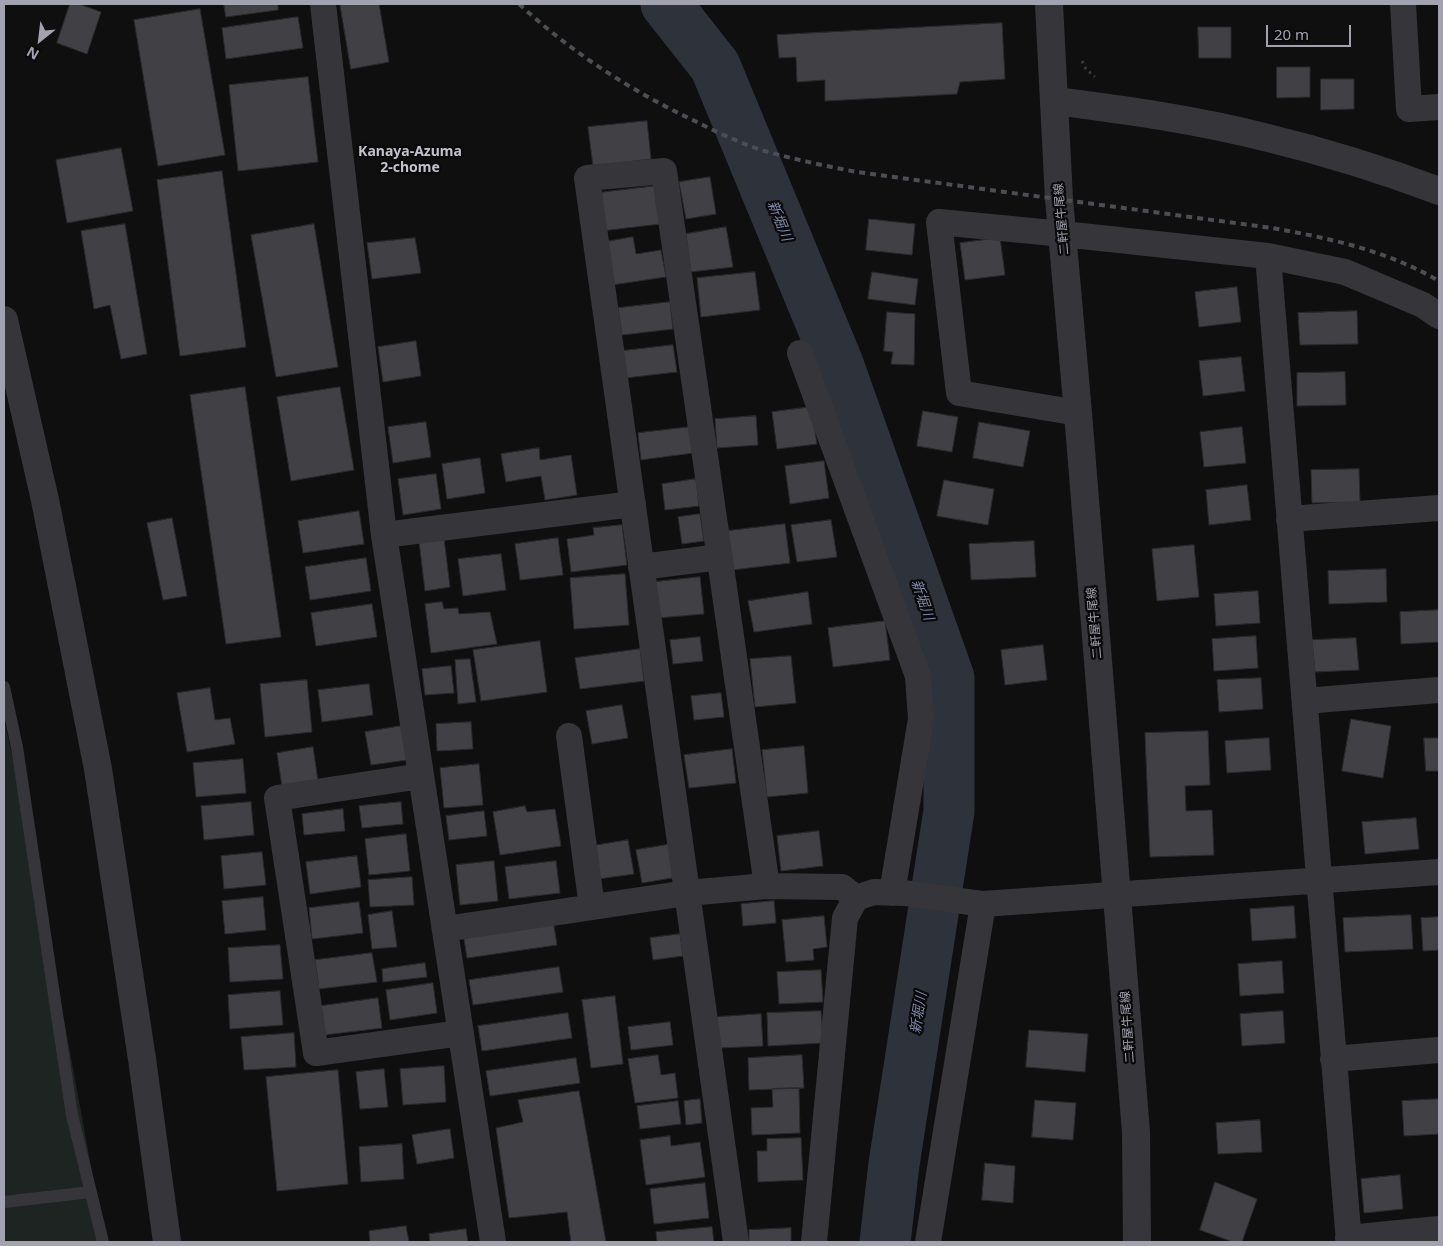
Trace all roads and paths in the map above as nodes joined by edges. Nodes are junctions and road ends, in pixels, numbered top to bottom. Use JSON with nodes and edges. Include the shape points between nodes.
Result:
{"nodes":[{"id":1,"x":322,"y":4,"type":"edge"},
{"id":2,"x":1049,"y":4,"type":"edge"},
{"id":3,"x":1403,"y":4,"type":"edge"},
{"id":4,"x":1055,"y":101,"type":"junction"},
{"id":5,"x":1439,"y":107,"type":"edge"},
{"id":6,"x":1439,"y":191,"type":"edge"},
{"id":7,"x":1063,"y":234,"type":"junction"},
{"id":8,"x":1268,"y":256,"type":"junction"},
{"id":9,"x":1439,"y":316,"type":"edge"},
{"id":10,"x":4,"y":320,"type":"edge"},
{"id":11,"x":800,"y":353,"type":"dead end"},
{"id":12,"x":4,"y":374,"type":"edge"},
{"id":13,"x":1078,"y":413,"type":"junction"},
{"id":14,"x":45,"y":500,"type":"junction"},
{"id":15,"x":633,"y":504,"type":"junction"},
{"id":16,"x":1439,"y":508,"type":"edge"},
{"id":17,"x":1289,"y":519,"type":"junction"},
{"id":18,"x":384,"y":535,"type":"junction"},
{"id":19,"x":720,"y":557,"type":"junction"},
{"id":20,"x":642,"y":567,"type":"junction"},
{"id":21,"x":4,"y":687,"type":"edge"},
{"id":22,"x":1439,"y":690,"type":"edge"},
{"id":23,"x":1305,"y":701,"type":"junction"},
{"id":24,"x":570,"y":736,"type":"dead end"},
{"id":25,"x":421,"y":776,"type":"junction"},
{"id":26,"x":1439,"y":872,"type":"edge"},
{"id":27,"x":1320,"y":880,"type":"junction"},
{"id":28,"x":767,"y":886,"type":"junction"},
{"id":29,"x":687,"y":893,"type":"junction"},
{"id":30,"x":898,"y":893,"type":"junction"},
{"id":31,"x":1117,"y":894,"type":"junction"},
{"id":32,"x":856,"y":898,"type":"junction"},
{"id":33,"x":974,"y":903,"type":"junction"},
{"id":34,"x":592,"y":907,"type":"junction"},
{"id":35,"x":445,"y":929,"type":"junction"},
{"id":36,"x":461,"y":1033,"type":"junction"},
{"id":37,"x":1439,"y":1050,"type":"edge"},
{"id":38,"x":1333,"y":1059,"type":"junction"},
{"id":39,"x":91,"y":1192,"type":"junction"},
{"id":40,"x":4,"y":1202,"type":"edge"},
{"id":41,"x":1439,"y":1229,"type":"edge"},
{"id":42,"x":1349,"y":1240,"type":"edge"},
{"id":43,"x":103,"y":1242,"type":"edge"},
{"id":44,"x":167,"y":1242,"type":"edge"},
{"id":45,"x":493,"y":1242,"type":"edge"},
{"id":46,"x":736,"y":1242,"type":"edge"},
{"id":47,"x":814,"y":1242,"type":"edge"},
{"id":48,"x":928,"y":1242,"type":"edge"},
{"id":49,"x":1137,"y":1242,"type":"edge"}],
"edges":[{"from":1,"to":18,"type":"street"},
{"from":2,"to":4,"type":"street","name":"二軒屋牛尾線"},
{"from":3,"to":5,"type":"street","via":[[1409,109]]},
{"from":4,"to":6,"type":"street","via":[[1192,122],[1268,138],[1336,156]]},
{"from":4,"to":7,"type":"street","name":"二軒屋牛尾線"},
{"from":7,"to":8,"type":"street"},
{"from":7,"to":13,"type":"street","name":"二軒屋牛尾線"},
{"from":7,"to":13,"type":"street","via":[[939,222],[959,393]]},
{"from":8,"to":9,"type":"street","via":[[1345,272],[1423,305]]},
{"from":8,"to":17,"type":"street"},
{"from":10,"to":14,"type":"street"},
{"from":11,"to":30,"type":"street","via":[[918,676],[921,719]]},
{"from":12,"to":14,"type":"street"},
{"from":13,"to":31,"type":"street","name":"二軒屋牛尾線"},
{"from":14,"to":44,"type":"street","via":[[98,769]]},
{"from":15,"to":18,"type":"street"},
{"from":15,"to":19,"type":"street","via":[[587,178],[664,171]]},
{"from":15,"to":20,"type":"street"},
{"from":16,"to":17,"type":"street"},
{"from":17,"to":23,"type":"street"},
{"from":18,"to":25,"type":"street"},
{"from":19,"to":20,"type":"street"},
{"from":19,"to":28,"type":"street"},
{"from":20,"to":29,"type":"street"},
{"from":21,"to":39,"type":"lane","via":[[17,747],[72,1115]]},
{"from":22,"to":23,"type":"street"},
{"from":23,"to":27,"type":"street"},
{"from":24,"to":34,"type":"street"},
{"from":25,"to":35,"type":"street"},
{"from":25,"to":36,"type":"street","via":[[277,798],[316,1053]]},
{"from":26,"to":27,"type":"street"},
{"from":27,"to":31,"type":"street"},
{"from":27,"to":38,"type":"street"},
{"from":28,"to":29,"type":"street"},
{"from":28,"to":32,"type":"street","via":[[842,887]]},
{"from":29,"to":34,"type":"street"},
{"from":29,"to":46,"type":"street"},
{"from":30,"to":32,"type":"street","via":[[874,892]]},
{"from":30,"to":33,"type":"street"},
{"from":31,"to":33,"type":"street"},
{"from":31,"to":49,"type":"street","name":"二軒屋牛尾線","via":[[1136,1132]]},
{"from":32,"to":47,"type":"street","via":[[845,918]]},
{"from":33,"to":48,"type":"street"},
{"from":34,"to":35,"type":"street"},
{"from":35,"to":36,"type":"street"},
{"from":36,"to":45,"type":"street"},
{"from":37,"to":38,"type":"street"},
{"from":38,"to":42,"type":"street"},
{"from":39,"to":40,"type":"lane"},
{"from":39,"to":43,"type":"lane"},
{"from":41,"to":42,"type":"street"}]}
